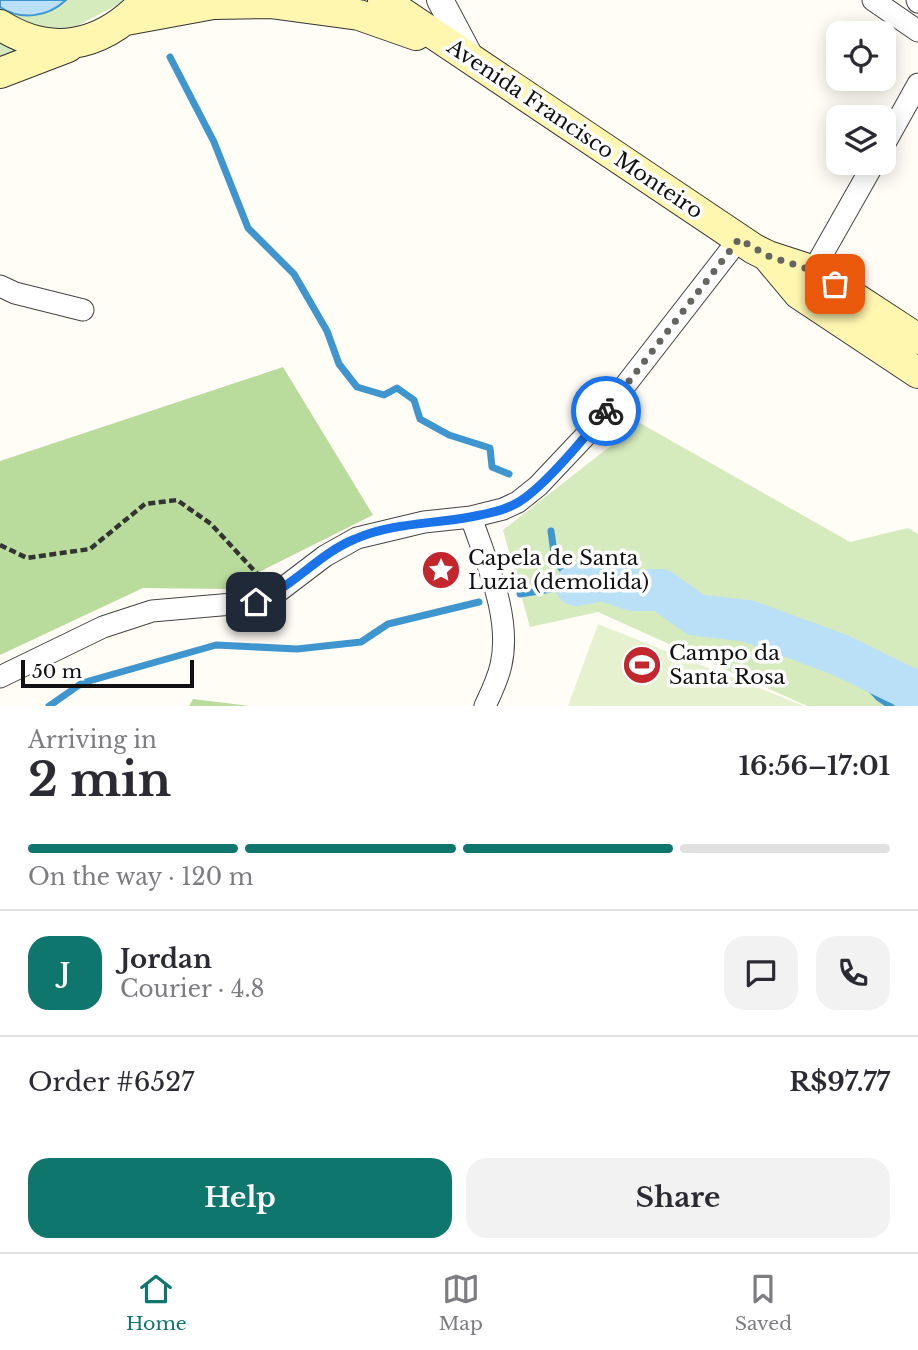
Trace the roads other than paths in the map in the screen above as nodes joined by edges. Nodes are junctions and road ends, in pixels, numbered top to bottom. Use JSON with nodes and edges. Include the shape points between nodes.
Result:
{"nodes":[{"id":1,"x":383,"y":0,"type":"edge"},
{"id":2,"x":440,"y":0,"type":"edge"},
{"id":3,"x":873,"y":0,"type":"edge"},
{"id":4,"x":136,"y":10,"type":"edge"},
{"id":5,"x":0,"y":24,"type":"edge"},
{"id":6,"x":918,"y":31,"type":"edge"},
{"id":7,"x":76,"y":44,"type":"junction"},
{"id":8,"x":464,"y":55,"type":"junction"},
{"id":9,"x":0,"y":73,"type":"edge"},
{"id":10,"x":918,"y":84,"type":"edge"},
{"id":11,"x":896,"y":123,"type":"edge"},
{"id":12,"x":867,"y":175,"type":"edge"},
{"id":13,"x":739,"y":239,"type":"junction"},
{"id":14,"x":806,"y":282,"type":"junction"},
{"id":15,"x":0,"y":286,"type":"edge"},
{"id":16,"x":83,"y":310,"type":"dead end"},
{"id":17,"x":918,"y":339,"type":"edge"},
{"id":18,"x":918,"y":373,"type":"edge"},
{"id":19,"x":471,"y":517,"type":"junction"},
{"id":20,"x":0,"y":677,"type":"edge"},
{"id":21,"x":485,"y":706,"type":"edge"}],
"edges":[{"from":1,"to":8,"type":"main road","name":"Avenida Francisco Monteiro"},
{"from":2,"to":8,"type":"street"},
{"from":3,"to":6,"type":"street"},
{"from":4,"to":7,"type":"main road"},
{"from":4,"to":8,"type":"main road","via":[[270,3],[359,15]]},
{"from":5,"to":7,"type":"main road","via":[[49,45]]},
{"from":7,"to":9,"type":"main road"},
{"from":8,"to":13,"type":"main road","name":"Avenida Francisco Monteiro"},
{"from":10,"to":11,"type":"street"},
{"from":12,"to":14,"type":"street"},
{"from":13,"to":14,"type":"main road","name":"Avenida Francisco Monteiro"},
{"from":13,"to":19,"type":"street","via":[[589,432],[547,477],[518,502]]},
{"from":14,"to":17,"type":"main road","name":"Avenida Francisco Monteiro"},
{"from":14,"to":18,"type":"main road","name":"Avenida Francisco Monteiro"},
{"from":15,"to":16,"type":"street"},
{"from":19,"to":20,"type":"street","via":[[424,522],[356,538],[275,594],[256,602],[152,611],[103,627]]},
{"from":19,"to":21,"type":"street","via":[[494,585],[503,631],[501,667]]}]}
